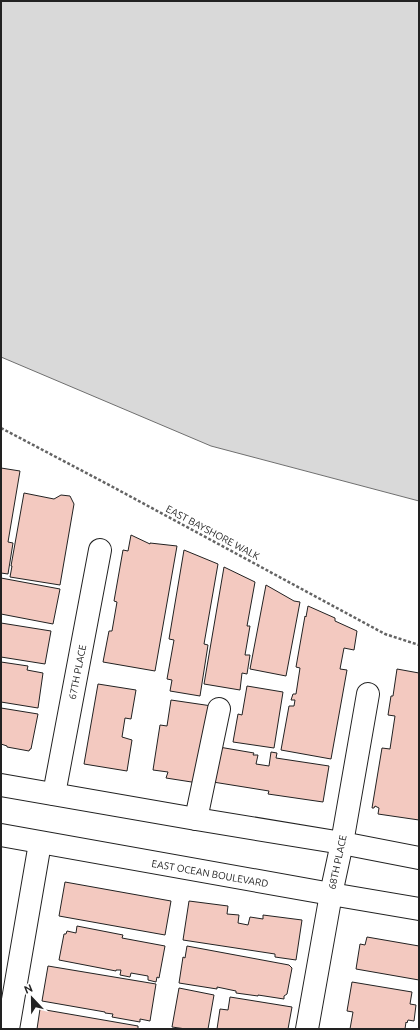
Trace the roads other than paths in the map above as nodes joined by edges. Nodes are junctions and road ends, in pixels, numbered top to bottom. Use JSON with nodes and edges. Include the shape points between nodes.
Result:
{"nodes":[{"id":1,"x":100,"y":550,"type":"dead end"},
{"id":2,"x":368,"y":694,"type":"dead end"},
{"id":3,"x":219,"y":709,"type":"dead end"},
{"id":4,"x":1,"y":785,"type":"edge"},
{"id":5,"x":54,"y":794,"type":"junction"},
{"id":6,"x":196,"y":819,"type":"junction"},
{"id":7,"x":1,"y":835,"type":"edge"},
{"id":8,"x":40,"y":843,"type":"junction"},
{"id":9,"x":342,"y":843,"type":"junction"},
{"id":10,"x":419,"y":858,"type":"edge"},
{"id":11,"x":330,"y":894,"type":"junction"},
{"id":12,"x":419,"y":909,"type":"edge"},
{"id":13,"x":8,"y":1029,"type":"edge"},
{"id":14,"x":307,"y":1029,"type":"edge"}],
"edges":[{"from":1,"to":5,"type":"main road","name":"67TH PLACE"},
{"from":2,"to":9,"type":"main road","name":"68TH PLACE"},
{"from":3,"to":6,"type":"main road"},
{"from":4,"to":5,"type":"main road"},
{"from":5,"to":6,"type":"main road"},
{"from":6,"to":9,"type":"main road"},
{"from":7,"to":8,"type":"main road","name":"EAST OCEAN BOULEVARD"},
{"from":8,"to":11,"type":"main road","name":"EAST OCEAN BOULEVARD"},
{"from":8,"to":13,"type":"main road"},
{"from":9,"to":10,"type":"main road"},
{"from":9,"to":11,"type":"main road","name":"68TH PLACE"},
{"from":11,"to":12,"type":"main road","name":"EAST OCEAN BOULEVARD"},
{"from":11,"to":14,"type":"main road","name":"68TH PLACE"}]}
